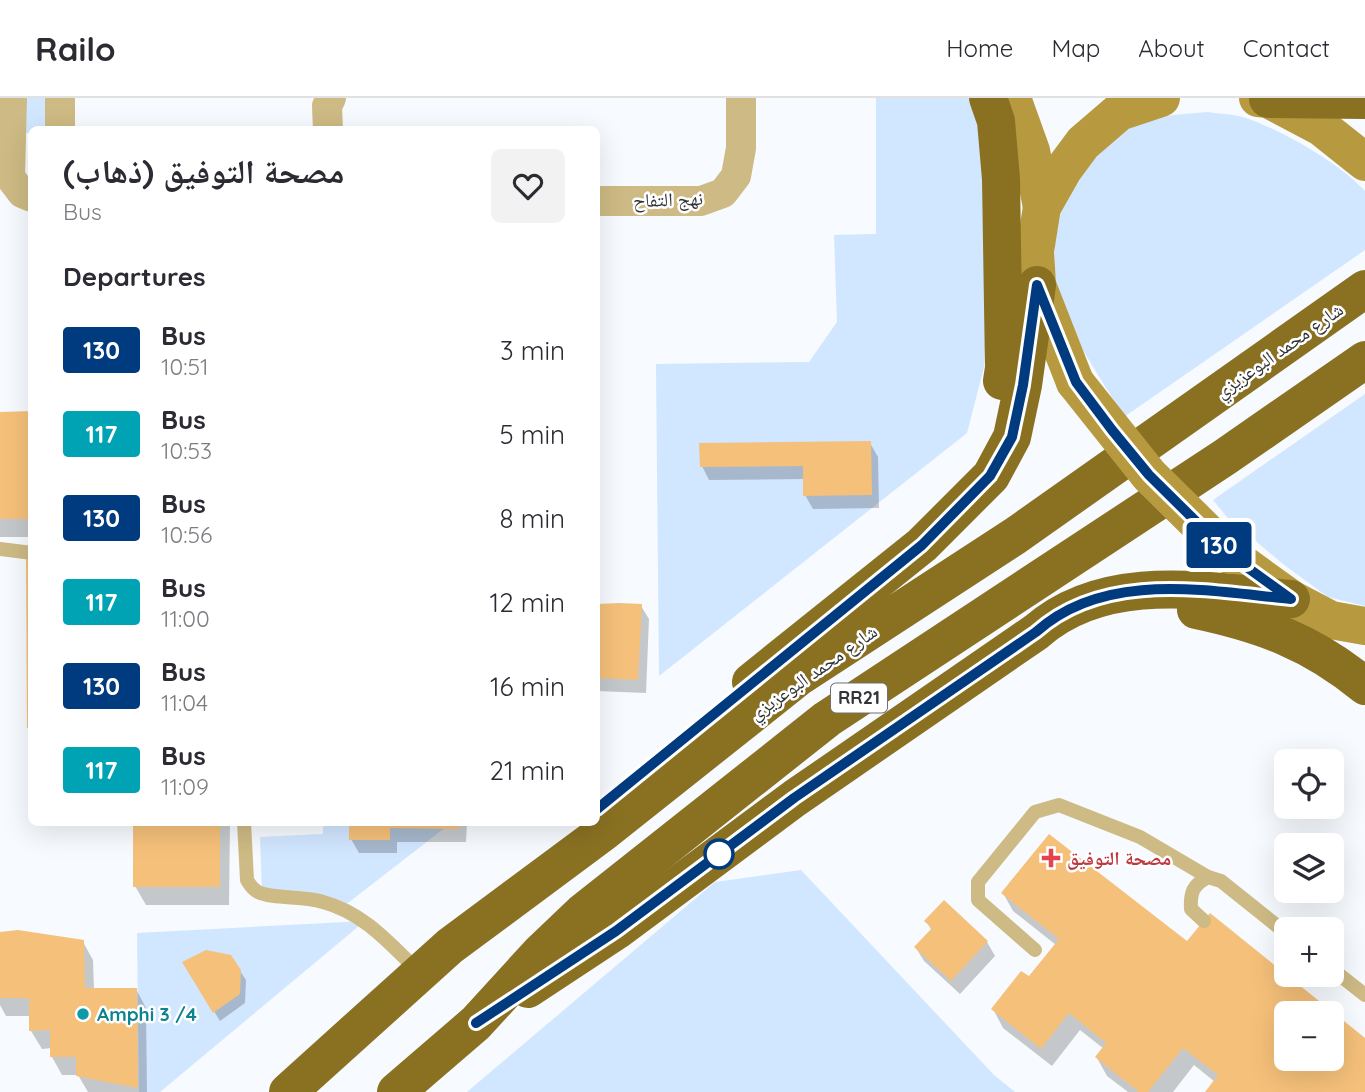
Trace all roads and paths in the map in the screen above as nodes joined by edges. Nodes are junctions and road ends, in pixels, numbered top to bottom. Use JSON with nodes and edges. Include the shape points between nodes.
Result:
{"nodes":[{"id":1,"x":12,"y":98,"type":"edge"},
{"id":2,"x":60,"y":98,"type":"edge"},
{"id":3,"x":331,"y":98,"type":"edge"},
{"id":4,"x":741,"y":98,"type":"edge"},
{"id":5,"x":988,"y":98,"type":"edge"},
{"id":6,"x":1012,"y":98,"type":"edge"},
{"id":7,"x":1161,"y":98,"type":"edge"},
{"id":8,"x":1263,"y":99,"type":"edge"},
{"id":9,"x":1365,"y":100,"type":"edge"},
{"id":10,"x":60,"y":126,"type":"edge"},
{"id":11,"x":328,"y":126,"type":"edge"},
{"id":12,"x":21,"y":142,"type":"edge"},
{"id":13,"x":1365,"y":162,"type":"edge"},
{"id":14,"x":28,"y":195,"type":"edge"},
{"id":15,"x":600,"y":201,"type":"edge"},
{"id":16,"x":1042,"y":208,"type":"junction"},
{"id":17,"x":1037,"y":285,"type":"junction"},
{"id":18,"x":1365,"y":289,"type":"edge"},
{"id":19,"x":1365,"y":360,"type":"edge"},
{"id":20,"x":944,"y":525,"type":"junction"},
{"id":21,"x":0,"y":549,"type":"edge"},
{"id":22,"x":28,"y":552,"type":"edge"},
{"id":23,"x":1291,"y":599,"type":"junction"},
{"id":24,"x":1348,"y":623,"type":"edge"},
{"id":25,"x":1036,"y":632,"type":"junction"},
{"id":26,"x":1365,"y":653,"type":"edge"},
{"id":27,"x":1365,"y":686,"type":"edge"},
{"id":28,"x":600,"y":807,"type":"edge"},
{"id":29,"x":244,"y":826,"type":"edge"},
{"id":30,"x":578,"y":826,"type":"edge"},
{"id":31,"x":1208,"y":877,"type":"junction"},
{"id":32,"x":1204,"y":921,"type":"dead end"},
{"id":33,"x":1274,"y":923,"type":"edge"},
{"id":34,"x":450,"y":946,"type":"junction"},
{"id":35,"x":1034,"y":950,"type":"dead end"},
{"id":36,"x":420,"y":973,"type":"junction"},
{"id":37,"x":1344,"y":978,"type":"edge"},
{"id":38,"x":1365,"y":995,"type":"edge"},
{"id":39,"x":476,"y":1023,"type":"junction"},
{"id":40,"x":288,"y":1092,"type":"edge"},
{"id":41,"x":397,"y":1092,"type":"edge"}],
"edges":[{"from":1,"to":12,"type":"street"},
{"from":2,"to":10,"type":"street"},
{"from":3,"to":11,"type":"street"},
{"from":4,"to":15,"type":"street","name":"نهج التفاح","via":[[736,176],[723,193],[701,201]]},
{"from":5,"to":20,"type":"highway","via":[[996,121],[1001,179],[1004,368],[982,454]]},
{"from":6,"to":16,"type":"street","via":[[1031,151]]},
{"from":7,"to":16,"type":"street","via":[[1119,112],[1083,143]]},
{"from":8,"to":9,"type":"highway"},
{"from":8,"to":13,"type":"street","via":[[1321,127]]},
{"from":12,"to":14,"type":"street","via":[[10,177]]},
{"from":16,"to":17,"type":"street","via":[[1035,251]]},
{"from":17,"to":20,"type":"highway","via":[[1012,437],[990,476]]},
{"from":17,"to":23,"type":"street","bridge":true,"via":[[1076,382],[1149,475],[1230,555]]},
{"from":18,"to":34,"type":"highway","name":"شارع محمد البوعزيزي","number":"RR21","via":[[1014,536],[800,677]]},
{"from":19,"to":39,"type":"highway","number":"RR21","via":[[827,719],[582,913]]},
{"from":20,"to":28,"type":"highway"},
{"from":21,"to":22,"type":"lane"},
{"from":23,"to":24,"type":"street"},
{"from":23,"to":25,"type":"highway","via":[[1186,590],[1122,593],[1080,604]]},
{"from":24,"to":26,"type":"street"},
{"from":25,"to":27,"type":"highway","via":[[1142,609],[1191,609],[1293,638]]},
{"from":25,"to":39,"type":"highway","via":[[794,798],[616,931]]},
{"from":29,"to":36,"type":"lane","via":[[251,887],[263,894],[322,901],[354,914]]},
{"from":30,"to":34,"type":"highway"},
{"from":31,"to":32,"type":"lane","via":[[1190,894],[1191,909]]},
{"from":31,"to":33,"type":"lane","via":[[1221,881]]},
{"from":31,"to":35,"type":"lane","via":[[1140,837],[1059,804],[1035,812],[978,882],[978,900]]},
{"from":34,"to":36,"type":"highway","name":"شارع محمد البوعزيزي","number":"RR21"},
{"from":36,"to":40,"type":"highway","name":"شارع محمد البوعزيزي","number":"RR21"},
{"from":37,"to":38,"type":"lane"},
{"from":39,"to":41,"type":"highway","number":"RR21"}]}
